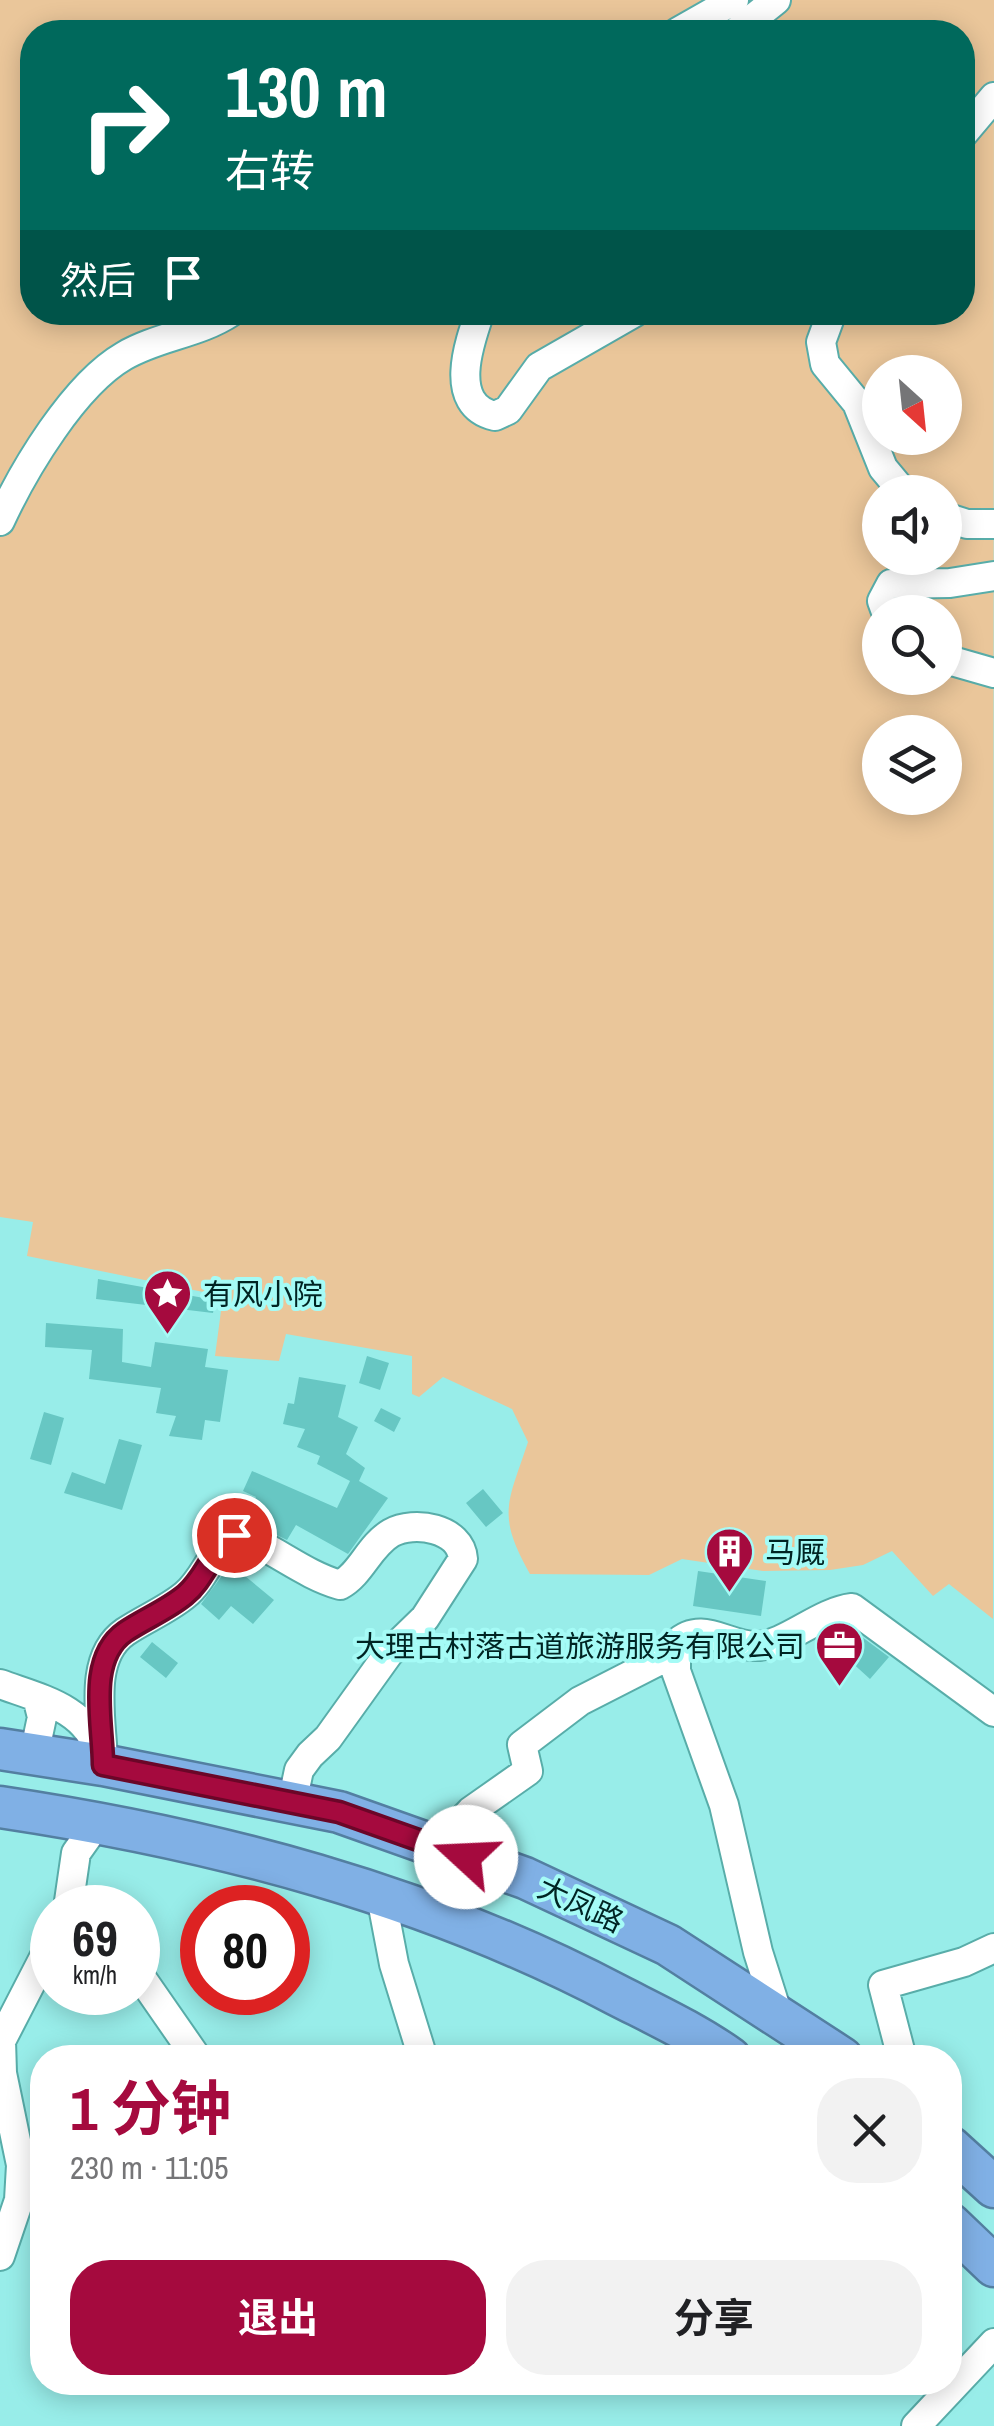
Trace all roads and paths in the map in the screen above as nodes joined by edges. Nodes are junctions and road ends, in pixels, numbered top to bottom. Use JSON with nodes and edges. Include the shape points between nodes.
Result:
{"nodes":[{"id":1,"x":734,"y":0,"type":"edge"},
{"id":2,"x":776,"y":0,"type":"edge"},
{"id":3,"x":699,"y":20,"type":"edge"},
{"id":4,"x":751,"y":20,"type":"edge"},
{"id":5,"x":994,"y":97,"type":"edge"},
{"id":6,"x":975,"y":120,"type":"edge"},
{"id":7,"x":210,"y":325,"type":"edge"},
{"id":8,"x":476,"y":325,"type":"edge"},
{"id":9,"x":613,"y":325,"type":"edge"},
{"id":10,"x":827,"y":325,"type":"edge"},
{"id":11,"x":889,"y":475,"type":"edge"},
{"id":12,"x":0,"y":521,"type":"edge"},
{"id":13,"x":962,"y":522,"type":"edge"},
{"id":14,"x":994,"y":524,"type":"edge"},
{"id":15,"x":994,"y":576,"type":"edge"},
{"id":16,"x":886,"y":595,"type":"edge"},
{"id":17,"x":962,"y":664,"type":"edge"},
{"id":18,"x":994,"y":673,"type":"edge"},
{"id":19,"x":674,"y":1653,"type":"junction"},
{"id":20,"x":0,"y":1684,"type":"edge"},
{"id":21,"x":36,"y":1697,"type":"junction"},
{"id":22,"x":994,"y":1712,"type":"edge"},
{"id":23,"x":17,"y":1752,"type":"edge"},
{"id":24,"x":103,"y":1765,"type":"junction"},
{"id":25,"x":292,"y":1802,"type":"junction"},
{"id":26,"x":0,"y":1808,"type":"edge"},
{"id":27,"x":98,"y":1822,"type":"junction"},
{"id":28,"x":437,"y":1847,"type":"junction"},
{"id":29,"x":71,"y":1885,"type":"edge"},
{"id":30,"x":381,"y":1896,"type":"junction"},
{"id":31,"x":994,"y":1948,"type":"edge"},
{"id":32,"x":30,"y":1986,"type":"edge"},
{"id":33,"x":160,"y":2005,"type":"edge"},
{"id":34,"x":777,"y":2012,"type":"junction"},
{"id":35,"x":188,"y":2045,"type":"edge"},
{"id":36,"x":419,"y":2045,"type":"edge"},
{"id":37,"x":706,"y":2045,"type":"edge"},
{"id":38,"x":824,"y":2045,"type":"edge"},
{"id":39,"x":899,"y":2045,"type":"edge"},
{"id":40,"x":962,"y":2158,"type":"edge"},
{"id":41,"x":994,"y":2187,"type":"edge"},
{"id":42,"x":962,"y":2235,"type":"edge"},
{"id":43,"x":0,"y":2256,"type":"edge"},
{"id":44,"x":994,"y":2266,"type":"edge"},
{"id":45,"x":994,"y":2343,"type":"edge"},
{"id":46,"x":962,"y":2377,"type":"edge"},
{"id":47,"x":945,"y":2395,"type":"edge"},
{"id":48,"x":916,"y":2426,"type":"edge"}],
"edges":[{"from":1,"to":3,"type":"street"},
{"from":2,"to":4,"type":"street"},
{"from":5,"to":6,"type":"street"},
{"from":7,"to":12,"type":"street","via":[[126,354],[108,367],[56,427]]},
{"from":8,"to":9,"type":"street","via":[[464,381],[474,403],[495,416],[508,410],[539,368]]},
{"from":10,"to":11,"type":"street","via":[[821,342],[826,364],[857,404]]},
{"from":13,"to":14,"type":"street"},
{"from":15,"to":16,"type":"street","via":[[892,584]]},
{"from":17,"to":18,"type":"street"},
{"from":19,"to":22,"type":"street","via":[[685,1636],[701,1633],[763,1646],[852,1608]]},
{"from":19,"to":28,"type":"street","via":[[580,1700],[522,1745],[528,1771],[471,1810]]},
{"from":19,"to":34,"type":"street","via":[[724,1805]]},
{"from":20,"to":21,"type":"street"},
{"from":21,"to":23,"type":"street","via":[[42,1717]]},
{"from":21,"to":24,"type":"street","via":[[77,1714],[95,1736]]},
{"from":23,"to":24,"type":"highway","name":"大凤路"},
{"from":24,"to":25,"type":"highway","name":"大凤路"},
{"from":24,"to":25,"type":"street","via":[[100,1669],[110,1648],[188,1593],[224,1541],[244,1537],[290,1566],[340,1585],[394,1531],[438,1530],[458,1544],[463,1559],[425,1618],[389,1653],[299,1770]]},
{"from":24,"to":27,"type":"highway"},
{"from":25,"to":28,"type":"highway","name":"大凤路"},
{"from":26,"to":27,"type":"highway"},
{"from":27,"to":29,"type":"street","via":[[76,1853]]},
{"from":27,"to":30,"type":"highway","via":[[299,1868]]},
{"from":28,"to":34,"type":"highway","name":"大凤路","via":[[525,1878],[668,1945]]},
{"from":30,"to":36,"type":"street"},
{"from":30,"to":37,"type":"highway","via":[[560,1965]]},
{"from":31,"to":39,"type":"street","via":[[883,1985]]},
{"from":32,"to":43,"type":"street","via":[[2,2041],[21,2165]]},
{"from":33,"to":35,"type":"street"},
{"from":34,"to":38,"type":"highway","name":"大凤路"},
{"from":40,"to":41,"type":"highway"},
{"from":42,"to":44,"type":"highway"},
{"from":45,"to":46,"type":"street"},
{"from":47,"to":48,"type":"street"}]}
